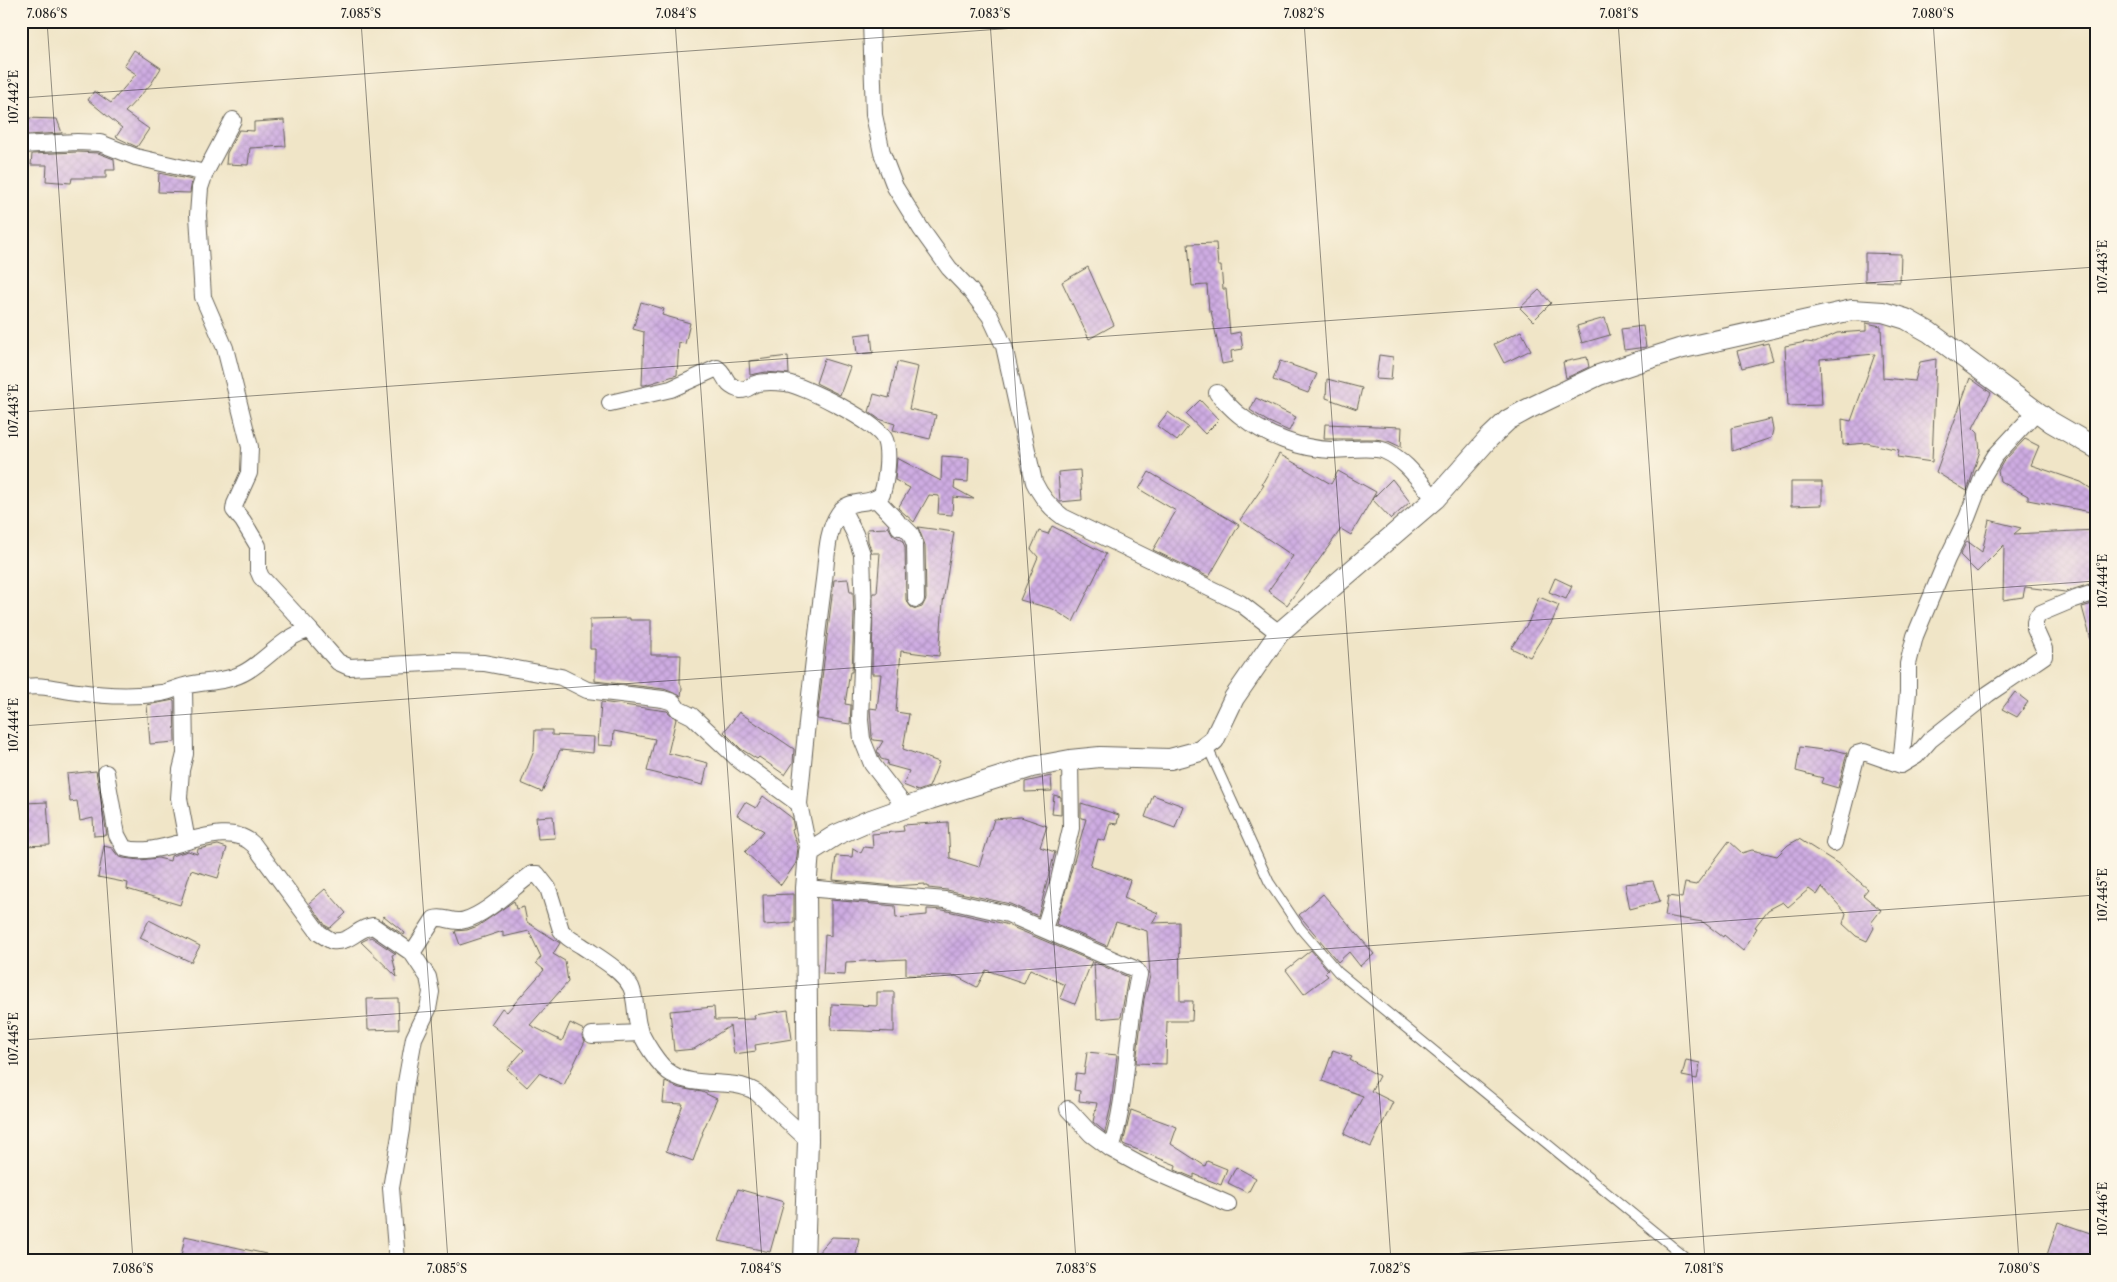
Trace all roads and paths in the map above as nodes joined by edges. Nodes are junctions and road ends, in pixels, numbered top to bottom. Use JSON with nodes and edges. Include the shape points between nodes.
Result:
{"nodes":[{"id":1,"x":871,"y":21,"type":"edge"},
{"id":2,"x":233,"y":120,"type":"dead end"},
{"id":3,"x":21,"y":146,"type":"edge"},
{"id":4,"x":205,"y":174,"type":"junction"},
{"id":5,"x":1217,"y":393,"type":"dead end"},
{"id":6,"x":610,"y":403,"type":"dead end"},
{"id":7,"x":2036,"y":411,"type":"junction"},
{"id":8,"x":2096,"y":448,"type":"edge"},
{"id":9,"x":876,"y":499,"type":"junction"},
{"id":10,"x":1435,"y":499,"type":"junction"},
{"id":11,"x":842,"y":509,"type":"junction"},
{"id":12,"x":2096,"y":592,"type":"edge"},
{"id":13,"x":916,"y":600,"type":"dead end"},
{"id":14,"x":310,"y":630,"type":"junction"},
{"id":15,"x":1279,"y":633,"type":"junction"},
{"id":16,"x":184,"y":686,"type":"junction"},
{"id":17,"x":21,"y":688,"type":"edge"},
{"id":18,"x":1207,"y":746,"type":"junction"},
{"id":19,"x":1070,"y":760,"type":"junction"},
{"id":20,"x":1901,"y":764,"type":"junction"},
{"id":21,"x":106,"y":774,"type":"dead end"},
{"id":22,"x":799,"y":804,"type":"junction"},
{"id":23,"x":906,"y":808,"type":"junction"},
{"id":24,"x":187,"y":841,"type":"junction"},
{"id":25,"x":1834,"y":843,"type":"dead end"},
{"id":26,"x":809,"y":852,"type":"junction"},
{"id":27,"x":806,"y":888,"type":"junction"},
{"id":28,"x":1044,"y":929,"type":"junction"},
{"id":29,"x":412,"y":953,"type":"junction"},
{"id":30,"x":641,"y":1033,"type":"junction"},
{"id":31,"x":592,"y":1035,"type":"dead end"},
{"id":32,"x":1068,"y":1108,"type":"dead end"},
{"id":33,"x":808,"y":1140,"type":"junction"},
{"id":34,"x":1111,"y":1150,"type":"junction"},
{"id":35,"x":1228,"y":1204,"type":"dead end"},
{"id":36,"x":397,"y":1261,"type":"edge"},
{"id":37,"x":804,"y":1261,"type":"edge"},
{"id":38,"x":1690,"y":1261,"type":"edge"}],
"edges":[{"from":1,"to":15,"type":"street","via":[[874,115],[882,153],[895,187],[921,230],[990,316],[1004,346],[1039,493],[1063,517],[1240,604]]},
{"from":2,"to":4,"type":"street"},
{"from":3,"to":4,"type":"street","via":[[100,143],[136,157]]},
{"from":4,"to":14,"type":"street","via":[[200,188],[198,215],[203,297],[225,348],[250,447],[249,473],[234,510],[258,546],[261,577]]},
{"from":5,"to":10,"type":"street","via":[[1241,417],[1291,442],[1323,450],[1384,451],[1411,471]]},
{"from":6,"to":9,"type":"street","via":[[671,389],[717,368],[730,385],[741,390],[766,383],[799,386],[837,404],[883,436],[887,462],[883,491]]},
{"from":7,"to":8,"type":"street"},
{"from":7,"to":10,"type":"street","via":[[1906,318],[1883,312],[1852,310],[1680,348],[1584,382],[1508,420],[1473,454]]},
{"from":7,"to":20,"type":"street","via":[[1995,456],[1983,476],[1915,636],[1908,664]]},
{"from":9,"to":11,"type":"street","via":[[850,504]]},
{"from":9,"to":13,"type":"street","via":[[899,527],[903,526],[914,538]]},
{"from":10,"to":15,"type":"street"},
{"from":11,"to":22,"type":"street","via":[[831,532],[820,600]]},
{"from":11,"to":23,"type":"street","via":[[862,554],[862,739],[872,764]]},
{"from":12,"to":20,"type":"street","via":[[2041,613],[2035,626],[2044,656],[1988,694],[1930,740],[1916,756]]},
{"from":14,"to":16,"type":"street","via":[[285,640],[260,663],[244,672],[214,682]]},
{"from":14,"to":22,"type":"street","via":[[338,662],[350,667],[484,663],[561,677],[587,690],[672,702],[692,716],[740,761]]},
{"from":15,"to":18,"type":"street","via":[[1244,682],[1214,740]]},
{"from":16,"to":17,"type":"street","via":[[163,693],[127,696],[42,686]]},
{"from":16,"to":24,"type":"street","via":[[180,798]]},
{"from":18,"to":19,"type":"street","via":[[1193,755],[1170,759],[1100,757]]},
{"from":18,"to":38,"type":"lane","via":[[1269,882],[1300,928],[1338,972]]},
{"from":19,"to":23,"type":"street","via":[[1032,768]]},
{"from":19,"to":28,"type":"street","via":[[1071,828]]},
{"from":20,"to":25,"type":"street","via":[[1864,752],[1856,754]]},
{"from":21,"to":24,"type":"street","via":[[117,835],[124,848],[136,850]]},
{"from":22,"to":26,"type":"street"},
{"from":23,"to":26,"type":"street","via":[[836,835]]},
{"from":24,"to":29,"type":"street","via":[[221,834],[242,836],[254,845],[325,938],[342,941],[373,926]]},
{"from":26,"to":27,"type":"street"},
{"from":27,"to":28,"type":"street","via":[[945,900],[1008,914]]},
{"from":27,"to":33,"type":"street"},
{"from":28,"to":34,"type":"street","via":[[1138,972],[1119,1124]]},
{"from":29,"to":30,"type":"street","via":[[434,919],[466,920],[532,874],[537,874],[548,888],[563,933],[599,957],[630,986]]},
{"from":29,"to":36,"type":"street","via":[[428,977],[431,992],[428,1009],[414,1038],[391,1188]]},
{"from":30,"to":31,"type":"street"},
{"from":30,"to":33,"type":"street","via":[[672,1075],[748,1087]]},
{"from":32,"to":34,"type":"street","via":[[1091,1134]]},
{"from":33,"to":37,"type":"street"},
{"from":34,"to":35,"type":"street"}]}
